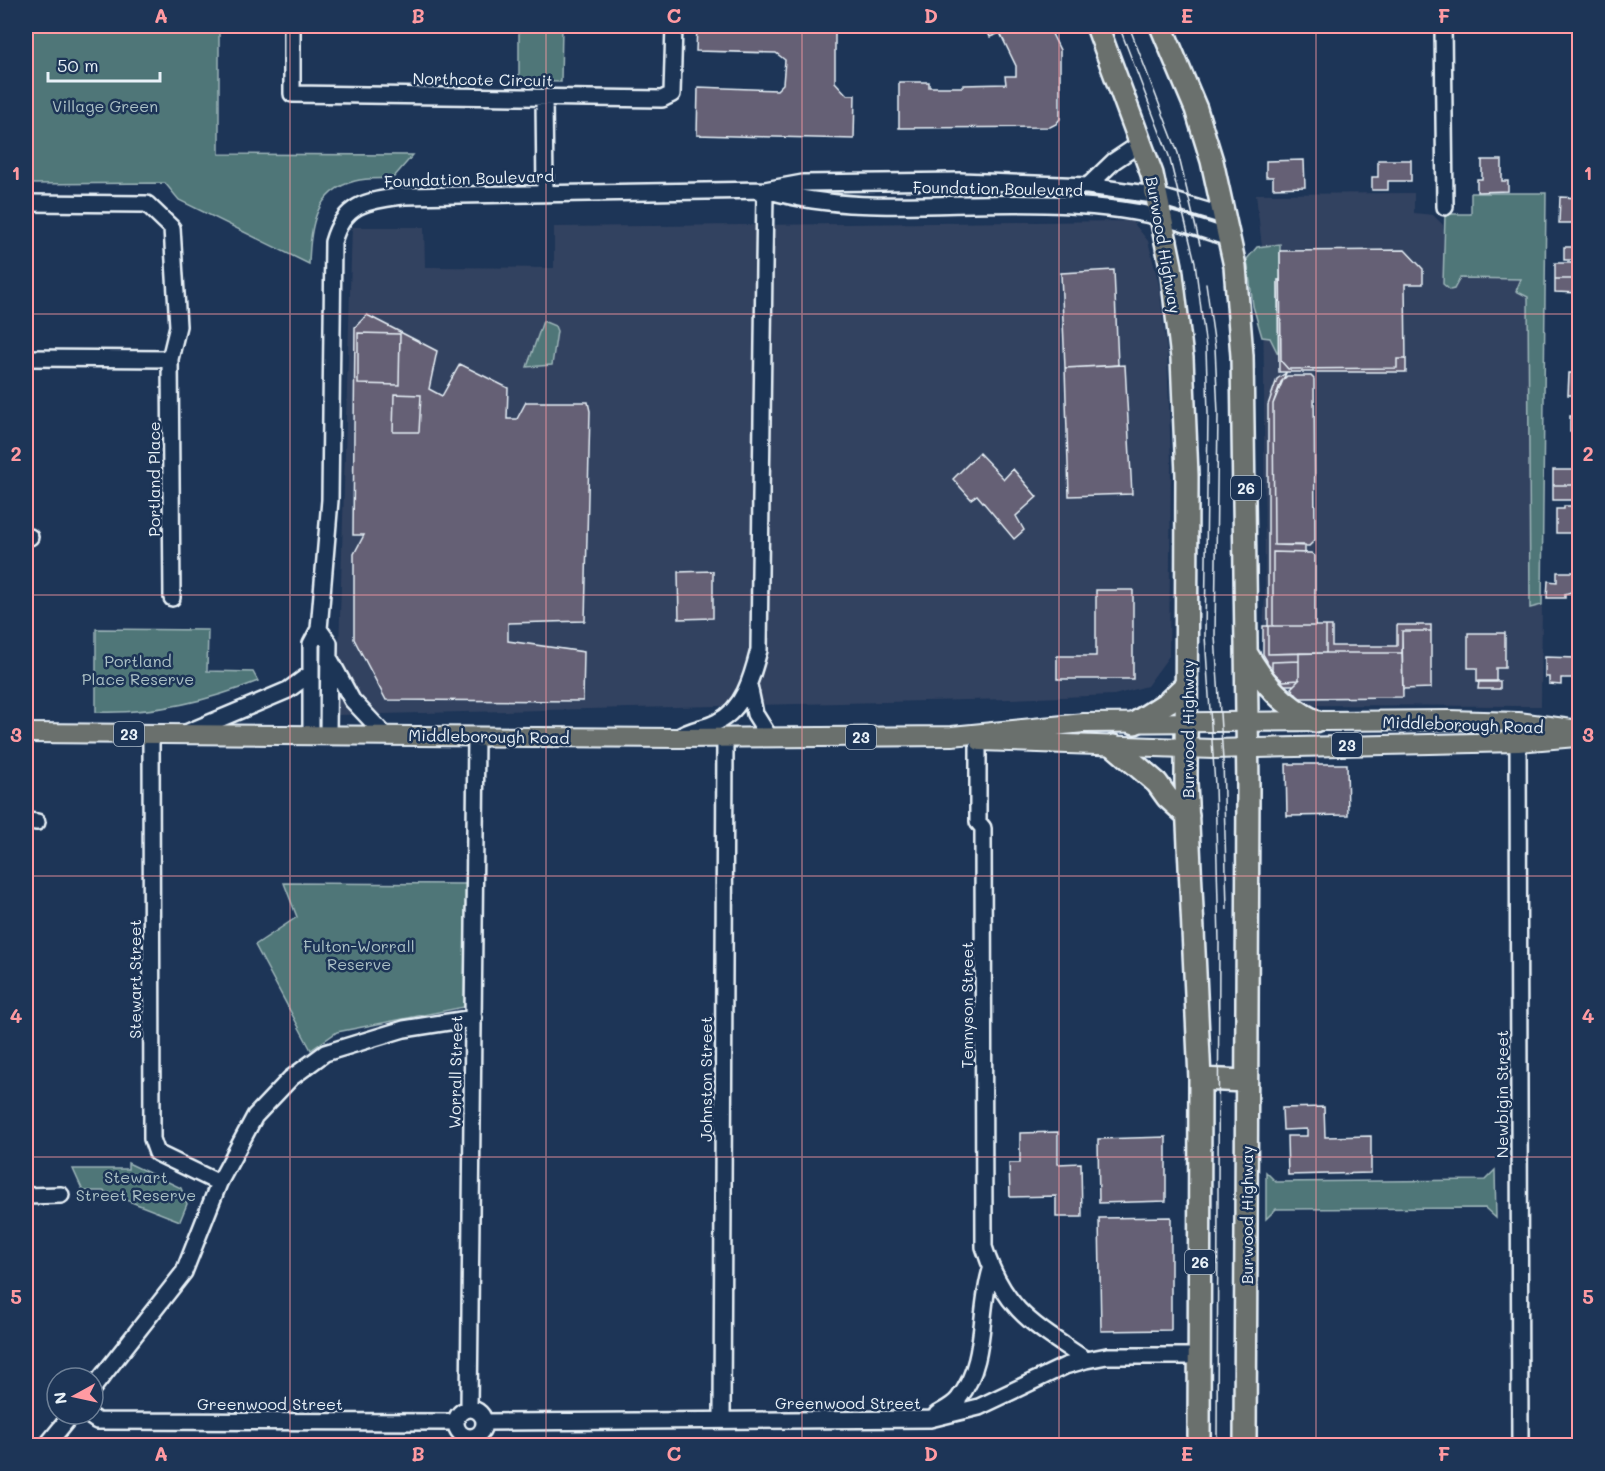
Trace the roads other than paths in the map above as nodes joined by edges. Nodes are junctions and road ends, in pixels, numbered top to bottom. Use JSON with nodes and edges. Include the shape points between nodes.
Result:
{"nodes":[{"id":1,"x":292,"y":26,"type":"edge"},
{"id":2,"x":674,"y":26,"type":"edge"},
{"id":3,"x":1097,"y":26,"type":"edge"},
{"id":4,"x":1161,"y":26,"type":"edge"},
{"id":5,"x":1443,"y":26,"type":"edge"},
{"id":6,"x":544,"y":98,"type":"junction"},
{"id":7,"x":1141,"y":143,"type":"junction"},
{"id":8,"x":1088,"y":186,"type":"junction"},
{"id":9,"x":765,"y":190,"type":"junction"},
{"id":10,"x":545,"y":192,"type":"junction"},
{"id":11,"x":26,"y":203,"type":"edge"},
{"id":12,"x":1160,"y":207,"type":"junction"},
{"id":13,"x":1445,"y":207,"type":"dead end"},
{"id":14,"x":1224,"y":216,"type":"junction"},
{"id":15,"x":1229,"y":238,"type":"junction"},
{"id":16,"x":26,"y":358,"type":"edge"},
{"id":17,"x":170,"y":359,"type":"junction"},
{"id":18,"x":172,"y":597,"type":"dead end"},
{"id":19,"x":319,"y":629,"type":"junction"},
{"id":20,"x":1246,"y":651,"type":"junction"},
{"id":21,"x":329,"y":658,"type":"junction"},
{"id":22,"x":310,"y":674,"type":"junction"},
{"id":23,"x":749,"y":686,"type":"junction"},
{"id":24,"x":1186,"y":686,"type":"junction"},
{"id":25,"x":1449,"y":720,"type":"junction"},
{"id":26,"x":1315,"y":721,"type":"junction"},
{"id":27,"x":1245,"y":722,"type":"junction"},
{"id":28,"x":1136,"y":723,"type":"junction"},
{"id":29,"x":1186,"y":723,"type":"junction"},
{"id":30,"x":1580,"y":730,"type":"edge"},
{"id":31,"x":26,"y":733,"type":"edge"},
{"id":32,"x":151,"y":734,"type":"junction"},
{"id":33,"x":183,"y":734,"type":"junction"},
{"id":34,"x":319,"y":734,"type":"junction"},
{"id":35,"x":384,"y":734,"type":"junction"},
{"id":36,"x":477,"y":736,"type":"junction"},
{"id":37,"x":952,"y":736,"type":"junction"},
{"id":38,"x":1580,"y":737,"type":"edge"},
{"id":39,"x":677,"y":738,"type":"junction"},
{"id":40,"x":725,"y":738,"type":"junction"},
{"id":41,"x":770,"y":738,"type":"junction"},
{"id":42,"x":978,"y":741,"type":"junction"},
{"id":43,"x":1518,"y":742,"type":"junction"},
{"id":44,"x":1449,"y":743,"type":"junction"},
{"id":45,"x":1114,"y":746,"type":"junction"},
{"id":46,"x":1246,"y":747,"type":"junction"},
{"id":47,"x":1186,"y":748,"type":"junction"},
{"id":48,"x":1188,"y":816,"type":"junction"},
{"id":49,"x":474,"y":1018,"type":"junction"},
{"id":50,"x":1200,"y":1079,"type":"junction"},
{"id":51,"x":1246,"y":1081,"type":"junction"},
{"id":52,"x":219,"y":1183,"type":"junction"},
{"id":53,"x":61,"y":1195,"type":"dead end"},
{"id":54,"x":26,"y":1196,"type":"edge"},
{"id":55,"x":992,"y":1270,"type":"junction"},
{"id":56,"x":1201,"y":1356,"type":"junction"},
{"id":57,"x":1086,"y":1360,"type":"junction"},
{"id":58,"x":105,"y":1373,"type":"edge"},
{"id":59,"x":470,"y":1408,"type":"junction"},
{"id":60,"x":930,"y":1419,"type":"junction"},
{"id":61,"x":105,"y":1420,"type":"edge"},
{"id":62,"x":722,"y":1420,"type":"junction"},
{"id":63,"x":455,"y":1422,"type":"junction"},
{"id":64,"x":484,"y":1422,"type":"junction"},
{"id":65,"x":62,"y":1426,"type":"edge"},
{"id":66,"x":468,"y":1441,"type":"edge"},
{"id":67,"x":46,"y":1446,"type":"edge"},
{"id":68,"x":1199,"y":1446,"type":"edge"},
{"id":69,"x":1245,"y":1446,"type":"edge"},
{"id":70,"x":1520,"y":1446,"type":"edge"}],
"edges":[{"from":1,"to":6,"type":"street","name":"Northcote Circuit","via":[[292,94]]},
{"from":2,"to":6,"type":"street","name":"Northcote Circuit","via":[[672,94],[662,99]]},
{"from":3,"to":7,"type":"highway","name":"Burwood Highway","number":"26"},
{"from":4,"to":14,"type":"highway","name":"Burwood Highway","number":"26","via":[[1196,109]]},
{"from":5,"to":13,"type":"street"},
{"from":6,"to":10,"type":"street"},
{"from":7,"to":8,"type":"street","name":"Foundation Boulevard","via":[[1114,161]]},
{"from":7,"to":12,"type":"highway","name":"Burwood Highway","number":"26"},
{"from":8,"to":9,"type":"street","name":"Foundation Boulevard","via":[[960,181],[803,183]]},
{"from":8,"to":12,"type":"street","name":"Foundation Boulevard"},
{"from":9,"to":10,"type":"street","name":"Foundation Boulevard"},
{"from":9,"to":12,"type":"street","name":"Foundation Boulevard","via":[[802,201]]},
{"from":9,"to":23,"type":"street","via":[[759,650]]},
{"from":10,"to":19,"type":"street","name":"Foundation Boulevard","via":[[404,196],[370,201],[353,208],[338,224],[331,274],[330,500]]},
{"from":11,"to":17,"type":"street","name":"Portland Place","via":[[147,204],[172,228],[178,326]]},
{"from":12,"to":14,"type":"street","name":"Foundation Boulevard"},
{"from":12,"to":15,"type":"street","name":"Foundation Boulevard"},
{"from":12,"to":24,"type":"highway","name":"Burwood Highway","number":"26","via":[[1182,358],[1187,475]]},
{"from":14,"to":15,"type":"highway","name":"Burwood Highway","number":"26"},
{"from":15,"to":20,"type":"highway","name":"Burwood Highway","number":"26","via":[[1239,297],[1245,405]]},
{"from":16,"to":17,"type":"street"},
{"from":17,"to":18,"type":"street","name":"Portland Place"},
{"from":19,"to":21,"type":"street","name":"Foundation Boulevard","via":[[328,643]]},
{"from":19,"to":22,"type":"street","name":"Foundation Boulevard","via":[[311,644]]},
{"from":20,"to":26,"type":"highway","via":[[1271,692]]},
{"from":20,"to":27,"type":"highway","name":"Burwood Highway","number":"26"},
{"from":21,"to":34,"type":"street","name":"Foundation Boulevard"},
{"from":21,"to":35,"type":"street","name":"Foundation Boulevard","via":[[352,700]]},
{"from":22,"to":33,"type":"street","via":[[288,690]]},
{"from":22,"to":34,"type":"street","name":"Foundation Boulevard"},
{"from":23,"to":39,"type":"street","via":[[732,713]]},
{"from":23,"to":41,"type":"street","via":[[755,714]]},
{"from":24,"to":28,"type":"highway"},
{"from":24,"to":29,"type":"highway","name":"Burwood Highway","number":"26"},
{"from":25,"to":26,"type":"main road","name":"Middleborough Road","number":"23"},
{"from":25,"to":30,"type":"main road","name":"Middleborough Road","number":"23","via":[[1518,722]]},
{"from":25,"to":44,"type":"main road"},
{"from":26,"to":27,"type":"main road","name":"Middleborough Road","number":"23"},
{"from":27,"to":29,"type":"main road","name":"Middleborough Road","number":"23"},
{"from":27,"to":46,"type":"highway","name":"Burwood Highway","number":"26"},
{"from":28,"to":29,"type":"main road","name":"Middleborough Road","number":"23"},
{"from":28,"to":37,"type":"main road","name":"Middleborough Road","number":"23","via":[[1084,723]]},
{"from":29,"to":47,"type":"highway","name":"Burwood Highway","number":"26"},
{"from":31,"to":32,"type":"main road","name":"Middleborough Road","number":"23"},
{"from":32,"to":33,"type":"main road","name":"Middleborough Road","number":"23"},
{"from":32,"to":52,"type":"street","name":"Stewart Street","via":[[152,1139],[157,1153]]},
{"from":33,"to":34,"type":"main road","name":"Middleborough Road","number":"23"},
{"from":34,"to":35,"type":"main road","name":"Middleborough Road","number":"23"},
{"from":35,"to":36,"type":"main road","name":"Middleborough Road","number":"23"},
{"from":36,"to":39,"type":"main road","name":"Middleborough Road","number":"23"},
{"from":36,"to":49,"type":"street","name":"Worrall Street"},
{"from":37,"to":41,"type":"main road","name":"Middleborough Road","number":"23"},
{"from":37,"to":42,"type":"main road","name":"Middleborough Road","number":"23"},
{"from":38,"to":43,"type":"main road","name":"Middleborough Road","number":"23"},
{"from":39,"to":40,"type":"main road","name":"Middleborough Road","number":"23"},
{"from":40,"to":41,"type":"main road","name":"Middleborough Road","number":"23"},
{"from":40,"to":62,"type":"street","name":"Johnston Street"},
{"from":42,"to":45,"type":"main road","name":"Middleborough Road","number":"23"},
{"from":42,"to":55,"type":"street","name":"Tennyson Street","via":[[978,822],[983,828],[984,1247]]},
{"from":43,"to":44,"type":"main road","name":"Middleborough Road","number":"23"},
{"from":43,"to":70,"type":"street","name":"Newbigin Street"},
{"from":44,"to":46,"type":"main road","name":"Middleborough Road","number":"23"},
{"from":45,"to":47,"type":"main road","name":"Middleborough Road","number":"23"},
{"from":45,"to":48,"type":"highway"},
{"from":46,"to":47,"type":"main road","name":"Middleborough Road","number":"23"},
{"from":46,"to":51,"type":"highway","name":"Burwood Highway","number":"26"},
{"from":47,"to":48,"type":"highway","name":"Burwood Highway","number":"26"},
{"from":48,"to":50,"type":"highway","name":"Burwood Highway","number":"26"},
{"from":49,"to":52,"type":"street","via":[[404,1029],[325,1053],[291,1078],[255,1116]]},
{"from":49,"to":59,"type":"street","name":"Worrall Street"},
{"from":50,"to":51,"type":"highway"},
{"from":50,"to":56,"type":"highway","name":"Burwood Highway","number":"26"},
{"from":51,"to":69,"type":"highway","name":"Burwood Highway","number":"26"},
{"from":52,"to":58,"type":"street","via":[[184,1272]]},
{"from":53,"to":54,"type":"street"},
{"from":55,"to":57,"type":"street","name":"Tennyson Street","via":[[1005,1296],[1027,1320]]},
{"from":55,"to":60,"type":"street","via":[[984,1293],[981,1348],[971,1375],[958,1399]]},
{"from":56,"to":57,"type":"street","name":"Greenwood Street","via":[[1107,1356]]},
{"from":56,"to":68,"type":"highway","name":"Burwood Highway","number":"26"},
{"from":57,"to":60,"type":"street","name":"Greenwood Street","via":[[979,1407]]},
{"from":59,"to":63,"type":"street","via":[[460,1412]]},
{"from":59,"to":64,"type":"street","via":[[480,1413]]},
{"from":60,"to":62,"type":"street","name":"Greenwood Street"},
{"from":61,"to":63,"type":"street","name":"Greenwood Street"},
{"from":62,"to":64,"type":"street","name":"Greenwood Street"},
{"from":63,"to":66,"type":"street"},
{"from":64,"to":66,"type":"street","via":[[478,1434]]},
{"from":65,"to":67,"type":"street"}]}
